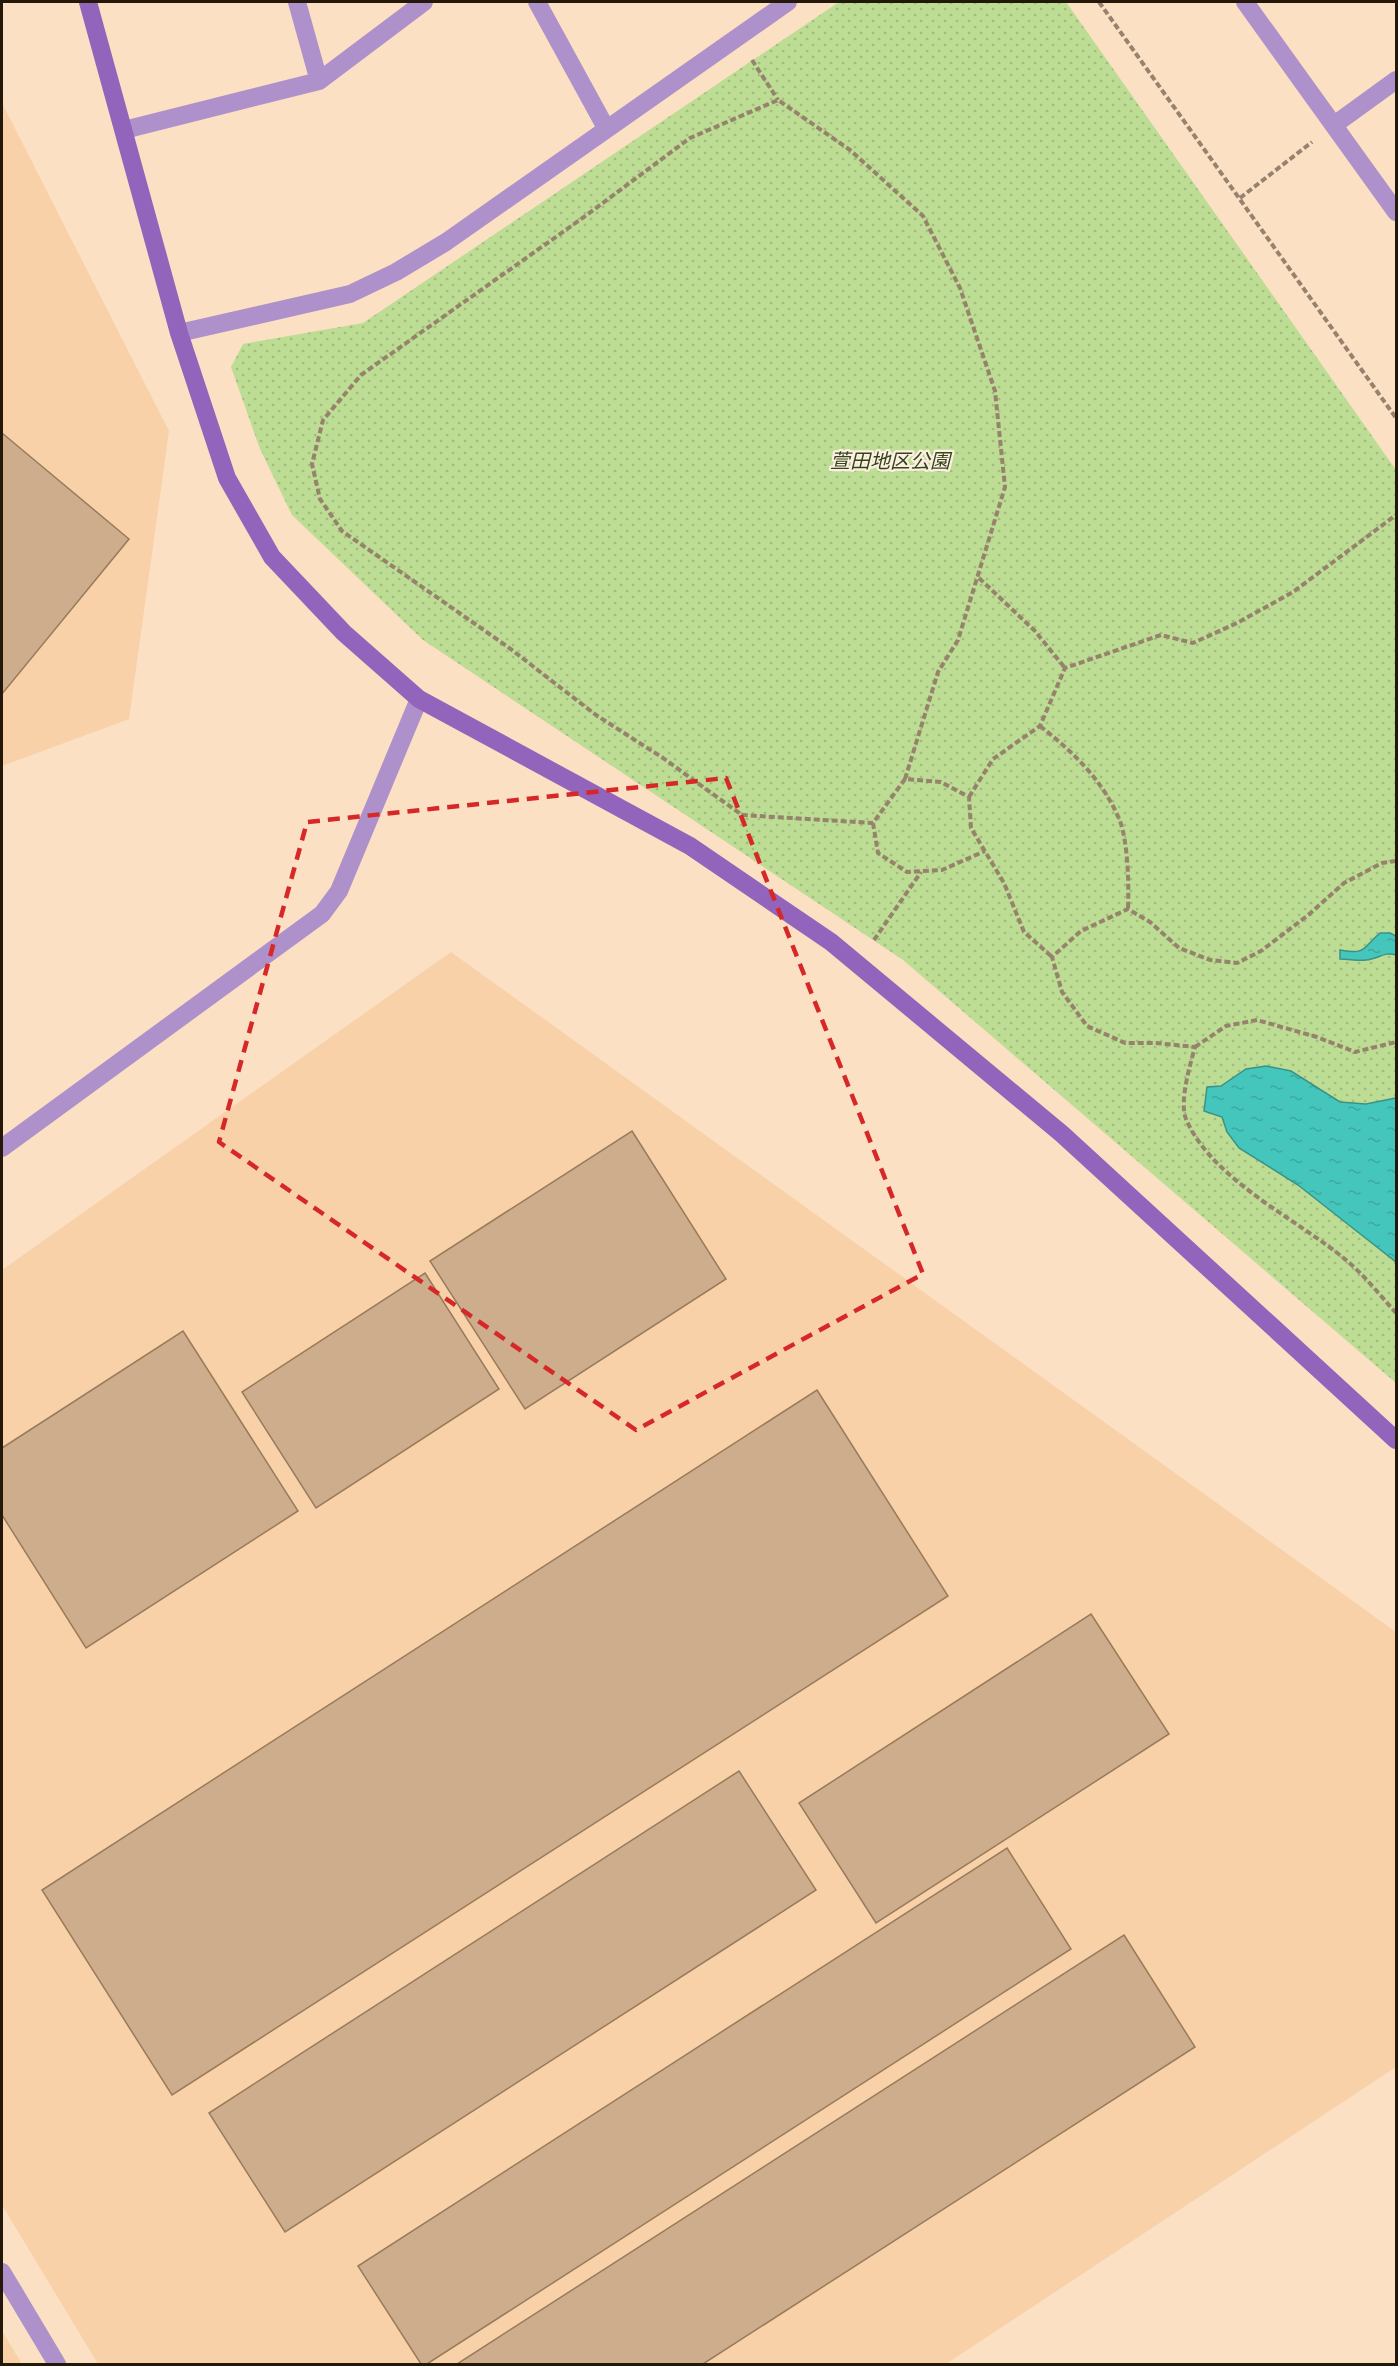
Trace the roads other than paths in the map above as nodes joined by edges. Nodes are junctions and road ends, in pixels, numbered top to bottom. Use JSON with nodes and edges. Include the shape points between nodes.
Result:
{"nodes":[{"id":1,"x":88,"y":2,"type":"edge"},
{"id":2,"x":297,"y":2,"type":"edge"},
{"id":3,"x":424,"y":2,"type":"edge"},
{"id":4,"x":537,"y":2,"type":"edge"},
{"id":5,"x":788,"y":2,"type":"edge"},
{"id":6,"x":1245,"y":2,"type":"edge"},
{"id":7,"x":1396,"y":80,"type":"edge"},
{"id":8,"x":319,"y":81,"type":"junction"},
{"id":9,"x":1334,"y":125,"type":"junction"},
{"id":10,"x":606,"y":128,"type":"junction"},
{"id":11,"x":124,"y":130,"type":"junction"},
{"id":12,"x":1396,"y":212,"type":"edge"},
{"id":13,"x":179,"y":333,"type":"junction"},
{"id":14,"x":420,"y":699,"type":"junction"},
{"id":15,"x":2,"y":1148,"type":"edge"},
{"id":16,"x":1396,"y":1440,"type":"edge"},
{"id":17,"x":2,"y":2272,"type":"edge"},
{"id":18,"x":57,"y":2364,"type":"edge"}],
"edges":[{"from":1,"to":11,"type":"street"},
{"from":2,"to":8,"type":"street"},
{"from":3,"to":8,"type":"street"},
{"from":4,"to":10,"type":"street"},
{"from":5,"to":10,"type":"street"},
{"from":6,"to":9,"type":"street"},
{"from":7,"to":9,"type":"street"},
{"from":8,"to":11,"type":"street"},
{"from":9,"to":12,"type":"street"},
{"from":10,"to":13,"type":"street","via":[[446,242],[351,294]]},
{"from":11,"to":13,"type":"street"},
{"from":13,"to":14,"type":"street","via":[[227,478],[272,557],[344,633]]},
{"from":14,"to":15,"type":"street","via":[[339,891],[322,914]]},
{"from":14,"to":16,"type":"street","via":[[690,846],[831,942],[1062,1134]]},
{"from":17,"to":18,"type":"street"}]}
